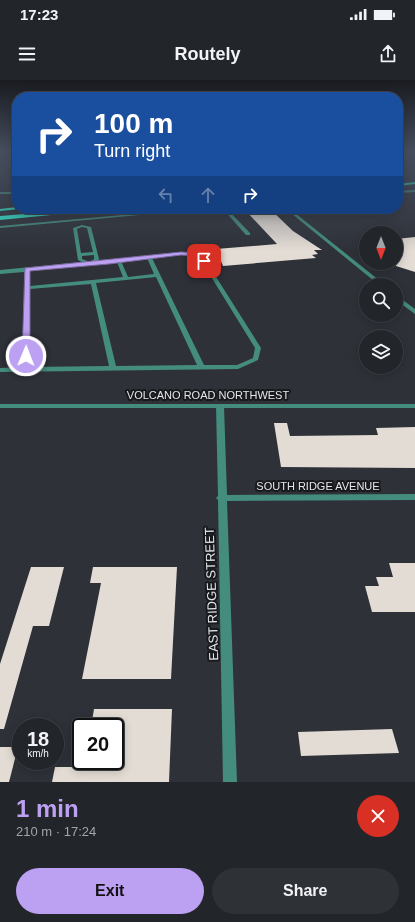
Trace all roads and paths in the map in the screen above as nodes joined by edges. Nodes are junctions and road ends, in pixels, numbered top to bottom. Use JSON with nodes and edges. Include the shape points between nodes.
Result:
{"nodes":[{"id":1,"x":415,"y":191,"type":"edge"},
{"id":2,"x":403,"y":192,"type":"edge"},
{"id":3,"x":0,"y":193,"type":"edge"},
{"id":4,"x":12,"y":193,"type":"edge"},
{"id":5,"x":12,"y":209,"type":"edge"},
{"id":6,"x":0,"y":210,"type":"edge"},
{"id":7,"x":46,"y":214,"type":"edge"},
{"id":8,"x":147,"y":214,"type":"edge"},
{"id":9,"x":230,"y":214,"type":"edge"},
{"id":10,"x":294,"y":214,"type":"edge"},
{"id":11,"x":0,"y":218,"type":"edge"},
{"id":12,"x":80,"y":220,"type":"junction"},
{"id":13,"x":0,"y":226,"type":"edge"},
{"id":14,"x":82,"y":226,"type":"junction"},
{"id":15,"x":248,"y":234,"type":"dead end"},
{"id":16,"x":96,"y":253,"type":"junction"},
{"id":17,"x":79,"y":255,"type":"junction"},
{"id":18,"x":149,"y":257,"type":"junction"},
{"id":19,"x":119,"y":261,"type":"junction"},
{"id":20,"x":90,"y":264,"type":"junction"},
{"id":21,"x":27,"y":270,"type":"junction"},
{"id":22,"x":0,"y":272,"type":"edge"},
{"id":23,"x":157,"y":275,"type":"junction"},
{"id":24,"x":126,"y":278,"type":"junction"},
{"id":25,"x":373,"y":278,"type":"edge"},
{"id":26,"x":93,"y":282,"type":"junction"},
{"id":27,"x":28,"y":288,"type":"junction"},
{"id":28,"x":403,"y":303,"type":"edge"},
{"id":29,"x":415,"y":312,"type":"edge"},
{"id":30,"x":201,"y":367,"type":"junction"},
{"id":31,"x":113,"y":368,"type":"junction"},
{"id":32,"x":26,"y":369,"type":"junction"},
{"id":33,"x":0,"y":370,"type":"edge"},
{"id":34,"x":0,"y":406,"type":"edge"},
{"id":35,"x":220,"y":406,"type":"junction"},
{"id":36,"x":415,"y":406,"type":"edge"},
{"id":37,"x":415,"y":497,"type":"edge"},
{"id":38,"x":221,"y":498,"type":"junction"},
{"id":39,"x":230,"y":782,"type":"edge"}],
"edges":[{"from":1,"to":2,"type":"street"},
{"from":3,"to":4,"type":"street"},
{"from":5,"to":6,"type":"main road"},
{"from":7,"to":11,"type":"main road"},
{"from":8,"to":12,"type":"street"},
{"from":9,"to":15,"type":"street"},
{"from":10,"to":25,"type":"street"},
{"from":12,"to":13,"type":"street"},
{"from":12,"to":14,"type":"street"},
{"from":14,"to":16,"type":"street","via":[[90,227]]},
{"from":14,"to":17,"type":"street","via":[[75,228]]},
{"from":16,"to":17,"type":"street"},
{"from":16,"to":20,"type":"street","via":[[97,259]]},
{"from":17,"to":20,"type":"street","via":[[80,260]]},
{"from":18,"to":19,"type":"street"},
{"from":18,"to":23,"type":"street"},
{"from":18,"to":30,"type":"street","via":[[196,254],[204,261],[258,348],[256,360],[238,367]]},
{"from":19,"to":20,"type":"street"},
{"from":19,"to":24,"type":"street"},
{"from":20,"to":21,"type":"street"},
{"from":21,"to":22,"type":"street"},
{"from":21,"to":27,"type":"street"},
{"from":23,"to":24,"type":"street"},
{"from":23,"to":30,"type":"street"},
{"from":24,"to":26,"type":"street"},
{"from":26,"to":27,"type":"street"},
{"from":26,"to":31,"type":"street"},
{"from":27,"to":32,"type":"street"},
{"from":28,"to":29,"type":"street"},
{"from":30,"to":31,"type":"street"},
{"from":31,"to":32,"type":"street"},
{"from":32,"to":33,"type":"street"},
{"from":34,"to":35,"type":"street","name":"VOLCANO ROAD NORTHWEST"},
{"from":35,"to":36,"type":"street","name":"VOLCANO ROAD NORTHWEST"},
{"from":35,"to":38,"type":"street","name":"EAST RIDGE STREET"},
{"from":37,"to":38,"type":"street","name":"SOUTH RIDGE AVENUE"},
{"from":38,"to":39,"type":"street","name":"EAST RIDGE STREET"}]}
